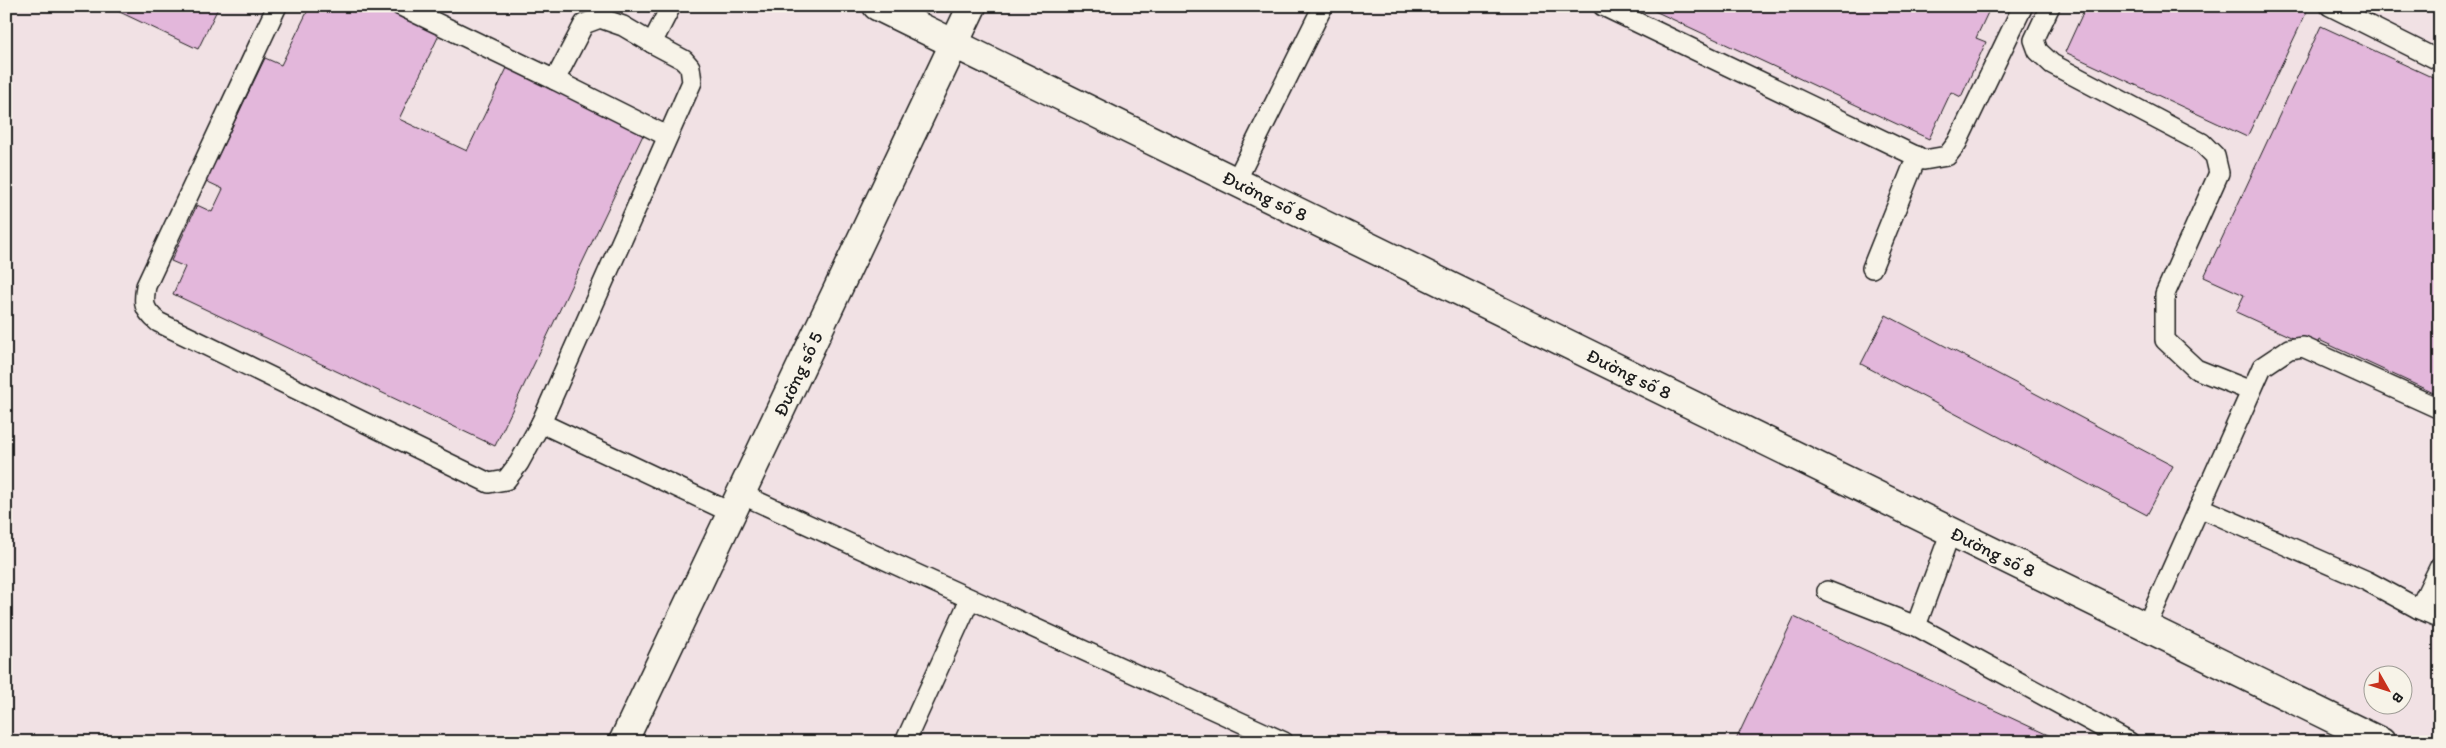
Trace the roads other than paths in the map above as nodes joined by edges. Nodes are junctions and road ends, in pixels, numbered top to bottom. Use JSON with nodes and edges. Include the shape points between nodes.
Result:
{"nodes":[{"id":1,"x":277,"y":6,"type":"edge"},
{"id":2,"x":401,"y":6,"type":"edge"},
{"id":3,"x":671,"y":6,"type":"edge"},
{"id":4,"x":877,"y":6,"type":"edge"},
{"id":5,"x":972,"y":6,"type":"edge"},
{"id":6,"x":1322,"y":6,"type":"edge"},
{"id":7,"x":1603,"y":6,"type":"edge"},
{"id":8,"x":2023,"y":6,"type":"edge"},
{"id":9,"x":2050,"y":6,"type":"edge"},
{"id":10,"x":2330,"y":6,"type":"edge"},
{"id":11,"x":652,"y":43,"type":"junction"},
{"id":12,"x":955,"y":44,"type":"junction"},
{"id":13,"x":2440,"y":61,"type":"edge"},
{"id":14,"x":555,"y":80,"type":"junction"},
{"id":15,"x":668,"y":136,"type":"junction"},
{"id":16,"x":1917,"y":156,"type":"junction"},
{"id":17,"x":1236,"y":181,"type":"junction"},
{"id":18,"x":1872,"y":268,"type":"dead end"},
{"id":19,"x":2251,"y":391,"type":"junction"},
{"id":20,"x":2440,"y":409,"type":"edge"},
{"id":21,"x":541,"y":423,"type":"junction"},
{"id":22,"x":736,"y":504,"type":"junction"},
{"id":23,"x":2199,"y":507,"type":"junction"},
{"id":24,"x":1951,"y":532,"type":"junction"},
{"id":25,"x":2440,"y":566,"type":"edge"},
{"id":26,"x":1826,"y":591,"type":"dead end"},
{"id":27,"x":970,"y":599,"type":"junction"},
{"id":28,"x":2419,"y":609,"type":"junction"},
{"id":29,"x":2440,"y":618,"type":"edge"},
{"id":30,"x":1916,"y":626,"type":"junction"},
{"id":31,"x":2146,"y":627,"type":"junction"},
{"id":32,"x":623,"y":742,"type":"edge"},
{"id":33,"x":905,"y":742,"type":"edge"},
{"id":34,"x":1284,"y":742,"type":"edge"},
{"id":35,"x":2129,"y":742,"type":"edge"},
{"id":36,"x":2381,"y":742,"type":"edge"}],
"edges":[{"from":1,"to":21,"type":"lane","via":[[146,286],[143,303],[149,314],[158,322],[488,483],[506,480]]},
{"from":2,"to":14,"type":"lane"},
{"from":3,"to":11,"type":"lane"},
{"from":4,"to":12,"type":"street","name":"Đường số 8"},
{"from":5,"to":12,"type":"street","name":"Đường số 5"},
{"from":6,"to":17,"type":"lane"},
{"from":7,"to":16,"type":"lane"},
{"from":8,"to":16,"type":"lane","via":[[1957,143],[1947,156],[1924,160]]},
{"from":9,"to":19,"type":"lane","via":[[2034,40],[2038,51],[2052,64],[2202,143],[2215,156],[2219,173],[2165,294],[2165,340],[2196,369]]},
{"from":10,"to":13,"type":"lane"},
{"from":11,"to":14,"type":"lane","via":[[623,26],[600,18],[584,24]]},
{"from":11,"to":15,"type":"lane","via":[[684,60],[690,67],[692,82]]},
{"from":12,"to":17,"type":"street","name":"Đường số 8"},
{"from":12,"to":22,"type":"street","name":"Đường số 5"},
{"from":14,"to":15,"type":"lane"},
{"from":15,"to":21,"type":"lane"},
{"from":16,"to":18,"type":"lane"},
{"from":17,"to":24,"type":"street","name":"Đường số 8"},
{"from":19,"to":20,"type":"lane","via":[[2262,367],[2289,349],[2303,347]]},
{"from":19,"to":23,"type":"lane"},
{"from":21,"to":22,"type":"lane"},
{"from":22,"to":27,"type":"lane"},
{"from":22,"to":32,"type":"street","name":"Đường số 5"},
{"from":23,"to":28,"type":"lane","via":[[2367,581]]},
{"from":23,"to":31,"type":"lane"},
{"from":24,"to":30,"type":"lane"},
{"from":24,"to":31,"type":"street","name":"Đường số 8"},
{"from":25,"to":28,"type":"lane"},
{"from":26,"to":30,"type":"lane"},
{"from":27,"to":33,"type":"lane"},
{"from":27,"to":34,"type":"lane"},
{"from":28,"to":29,"type":"lane"},
{"from":30,"to":35,"type":"lane"},
{"from":31,"to":36,"type":"street","name":"Đường số 8"}]}
